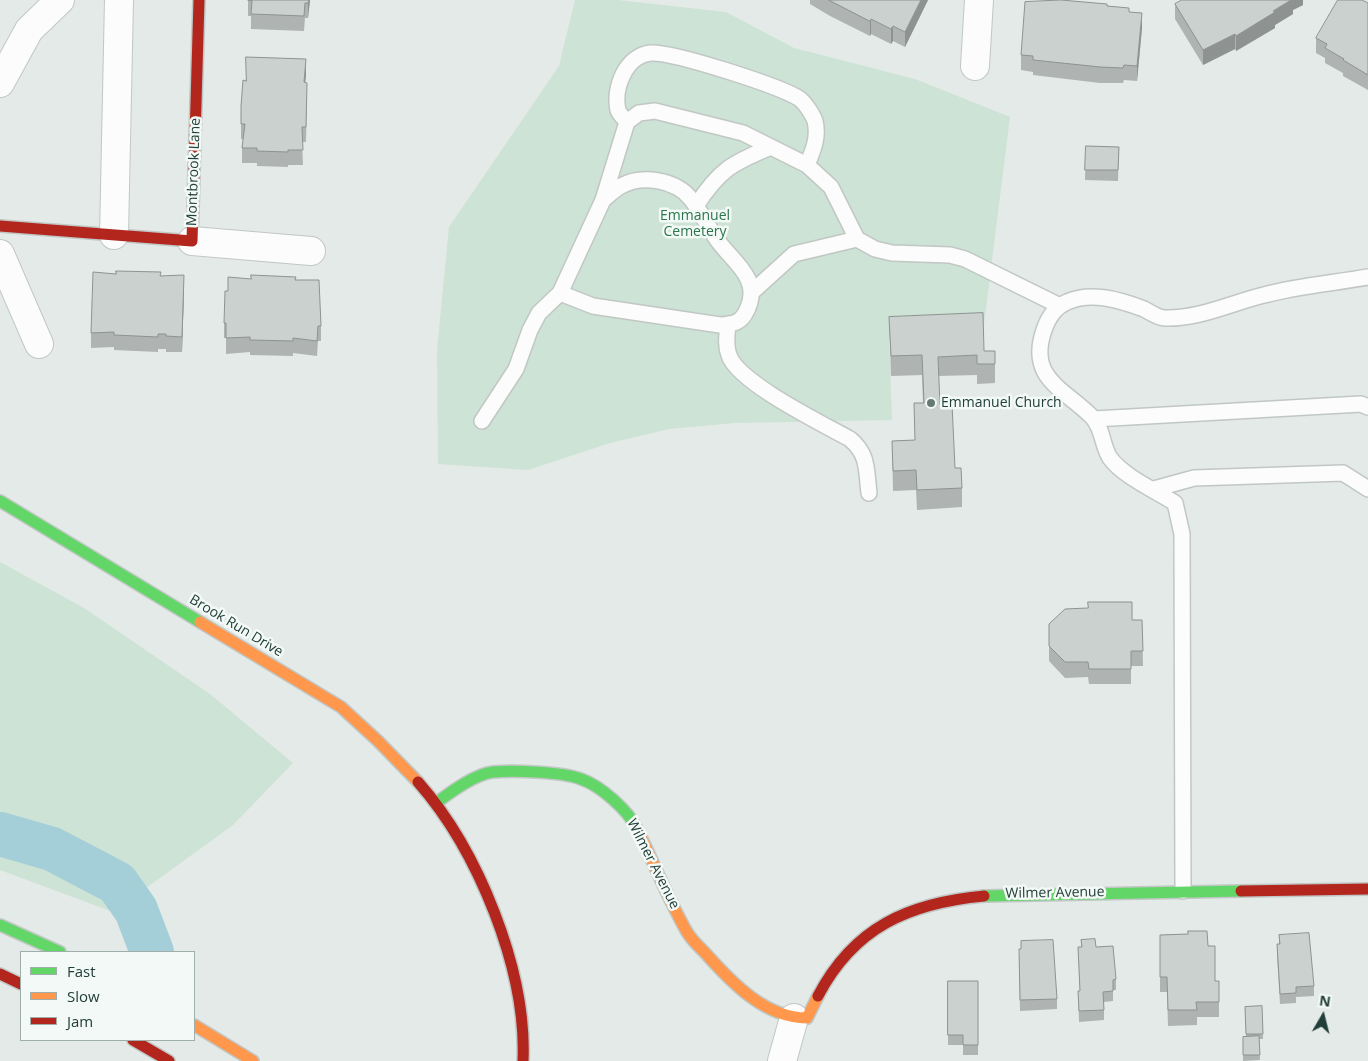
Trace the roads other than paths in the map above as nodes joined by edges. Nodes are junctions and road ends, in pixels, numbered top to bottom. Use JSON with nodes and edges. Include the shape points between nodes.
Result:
{"nodes":[{"id":1,"x":60,"y":0,"type":"edge"},
{"id":2,"x":118,"y":0,"type":"edge"},
{"id":3,"x":199,"y":0,"type":"edge"},
{"id":4,"x":979,"y":0,"type":"edge"},
{"id":5,"x":975,"y":66,"type":"dead end"},
{"id":6,"x":0,"y":83,"type":"edge"},
{"id":7,"x":626,"y":122,"type":"junction"},
{"id":8,"x":771,"y":147,"type":"junction"},
{"id":9,"x":807,"y":165,"type":"junction"},
{"id":10,"x":603,"y":200,"type":"junction"},
{"id":11,"x":696,"y":206,"type":"junction"},
{"id":12,"x":0,"y":226,"type":"edge"},
{"id":13,"x":114,"y":235,"type":"junction"},
{"id":14,"x":856,"y":239,"type":"junction"},
{"id":15,"x":192,"y":241,"type":"junction"},
{"id":16,"x":311,"y":251,"type":"dead end"},
{"id":17,"x":0,"y":254,"type":"edge"},
{"id":18,"x":1368,"y":277,"type":"edge"},
{"id":19,"x":560,"y":293,"type":"junction"},
{"id":20,"x":752,"y":293,"type":"junction"},
{"id":21,"x":1060,"y":306,"type":"junction"},
{"id":22,"x":728,"y":324,"type":"junction"},
{"id":23,"x":39,"y":344,"type":"dead end"},
{"id":24,"x":1368,"y":407,"type":"edge"},
{"id":25,"x":1094,"y":419,"type":"junction"},
{"id":26,"x":482,"y":421,"type":"dead end"},
{"id":27,"x":1154,"y":489,"type":"junction"},
{"id":28,"x":1368,"y":489,"type":"edge"},
{"id":29,"x":869,"y":494,"type":"dead end"},
{"id":30,"x":0,"y":501,"type":"edge"},
{"id":31,"x":436,"y":803,"type":"junction"},
{"id":32,"x":1368,"y":889,"type":"edge"},
{"id":33,"x":1184,"y":891,"type":"junction"},
{"id":34,"x":0,"y":925,"type":"edge"},
{"id":35,"x":58,"y":951,"type":"edge"},
{"id":36,"x":0,"y":974,"type":"edge"},
{"id":37,"x":20,"y":984,"type":"edge"},
{"id":38,"x":794,"y":1018,"type":"junction"},
{"id":39,"x":195,"y":1026,"type":"edge"},
{"id":40,"x":135,"y":1041,"type":"edge"},
{"id":41,"x":169,"y":1061,"type":"edge"},
{"id":42,"x":253,"y":1061,"type":"edge"},
{"id":43,"x":523,"y":1061,"type":"edge"},
{"id":44,"x":782,"y":1061,"type":"edge"}],
"edges":[{"from":1,"to":6,"type":"street","via":[[29,30]]},
{"from":2,"to":13,"type":"street"},
{"from":3,"to":15,"type":"street","name":"Montbrook Lane"},
{"from":4,"to":5,"type":"street"},
{"from":7,"to":8,"type":"lane","via":[[639,113],[655,111],[743,133]]},
{"from":7,"to":9,"type":"lane","via":[[618,111],[618,94],[625,71],[635,58],[650,53],[681,58],[767,85],[801,100],[815,120],[816,143]]},
{"from":7,"to":10,"type":"lane"},
{"from":8,"to":9,"type":"lane"},
{"from":8,"to":11,"type":"lane","via":[[737,161],[710,183]]},
{"from":9,"to":14,"type":"lane","via":[[831,187]]},
{"from":10,"to":11,"type":"lane","via":[[634,180],[656,180],[676,186]]},
{"from":10,"to":19,"type":"lane"},
{"from":11,"to":20,"type":"lane","via":[[719,243],[735,258],[750,280]]},
{"from":12,"to":13,"type":"street","name":"Montbrook Lane"},
{"from":13,"to":15,"type":"street","name":"Montbrook Lane"},
{"from":14,"to":20,"type":"lane","via":[[794,254]]},
{"from":14,"to":21,"type":"lane","via":[[892,253],[950,255],[965,259]]},
{"from":15,"to":16,"type":"street"},
{"from":17,"to":23,"type":"street"},
{"from":18,"to":21,"type":"lane","via":[[1265,295],[1200,314],[1163,318],[1108,299],[1085,296]]},
{"from":19,"to":22,"type":"lane","via":[[593,306]]},
{"from":19,"to":26,"type":"lane","via":[[539,314],[516,369]]},
{"from":20,"to":22,"type":"lane","via":[[744,317],[736,324]]},
{"from":21,"to":25,"type":"lane","via":[[1049,316],[1043,334],[1043,370],[1054,386]]},
{"from":22,"to":29,"type":"lane","via":[[726,345],[737,368],[762,388],[860,448],[865,456]]},
{"from":24,"to":25,"type":"lane","via":[[1361,404]]},
{"from":25,"to":27,"type":"lane","via":[[1110,458],[1126,474]]},
{"from":27,"to":28,"type":"lane","via":[[1194,478],[1343,473]]},
{"from":27,"to":33,"type":"lane","via":[[1175,503],[1182,534]]},
{"from":30,"to":31,"type":"street","name":"Brook Run Drive","via":[[341,707],[387,748]]},
{"from":31,"to":38,"type":"street","name":"Wilmer Avenue","via":[[460,786],[492,772],[556,774],[582,779],[631,816],[694,941],[744,992],[770,1009]]},
{"from":31,"to":43,"type":"street","via":[[474,867],[507,951],[524,1026]]},
{"from":32,"to":33,"type":"street","name":"Wilmer Avenue"},
{"from":33,"to":38,"type":"street","name":"Wilmer Avenue","via":[[1000,894],[958,898],[917,907],[893,918],[850,948],[823,986],[807,1018]]},
{"from":34,"to":35,"type":"street"},
{"from":36,"to":37,"type":"street"},
{"from":38,"to":44,"type":"street"},
{"from":39,"to":42,"type":"street"},
{"from":40,"to":41,"type":"street"}]}
